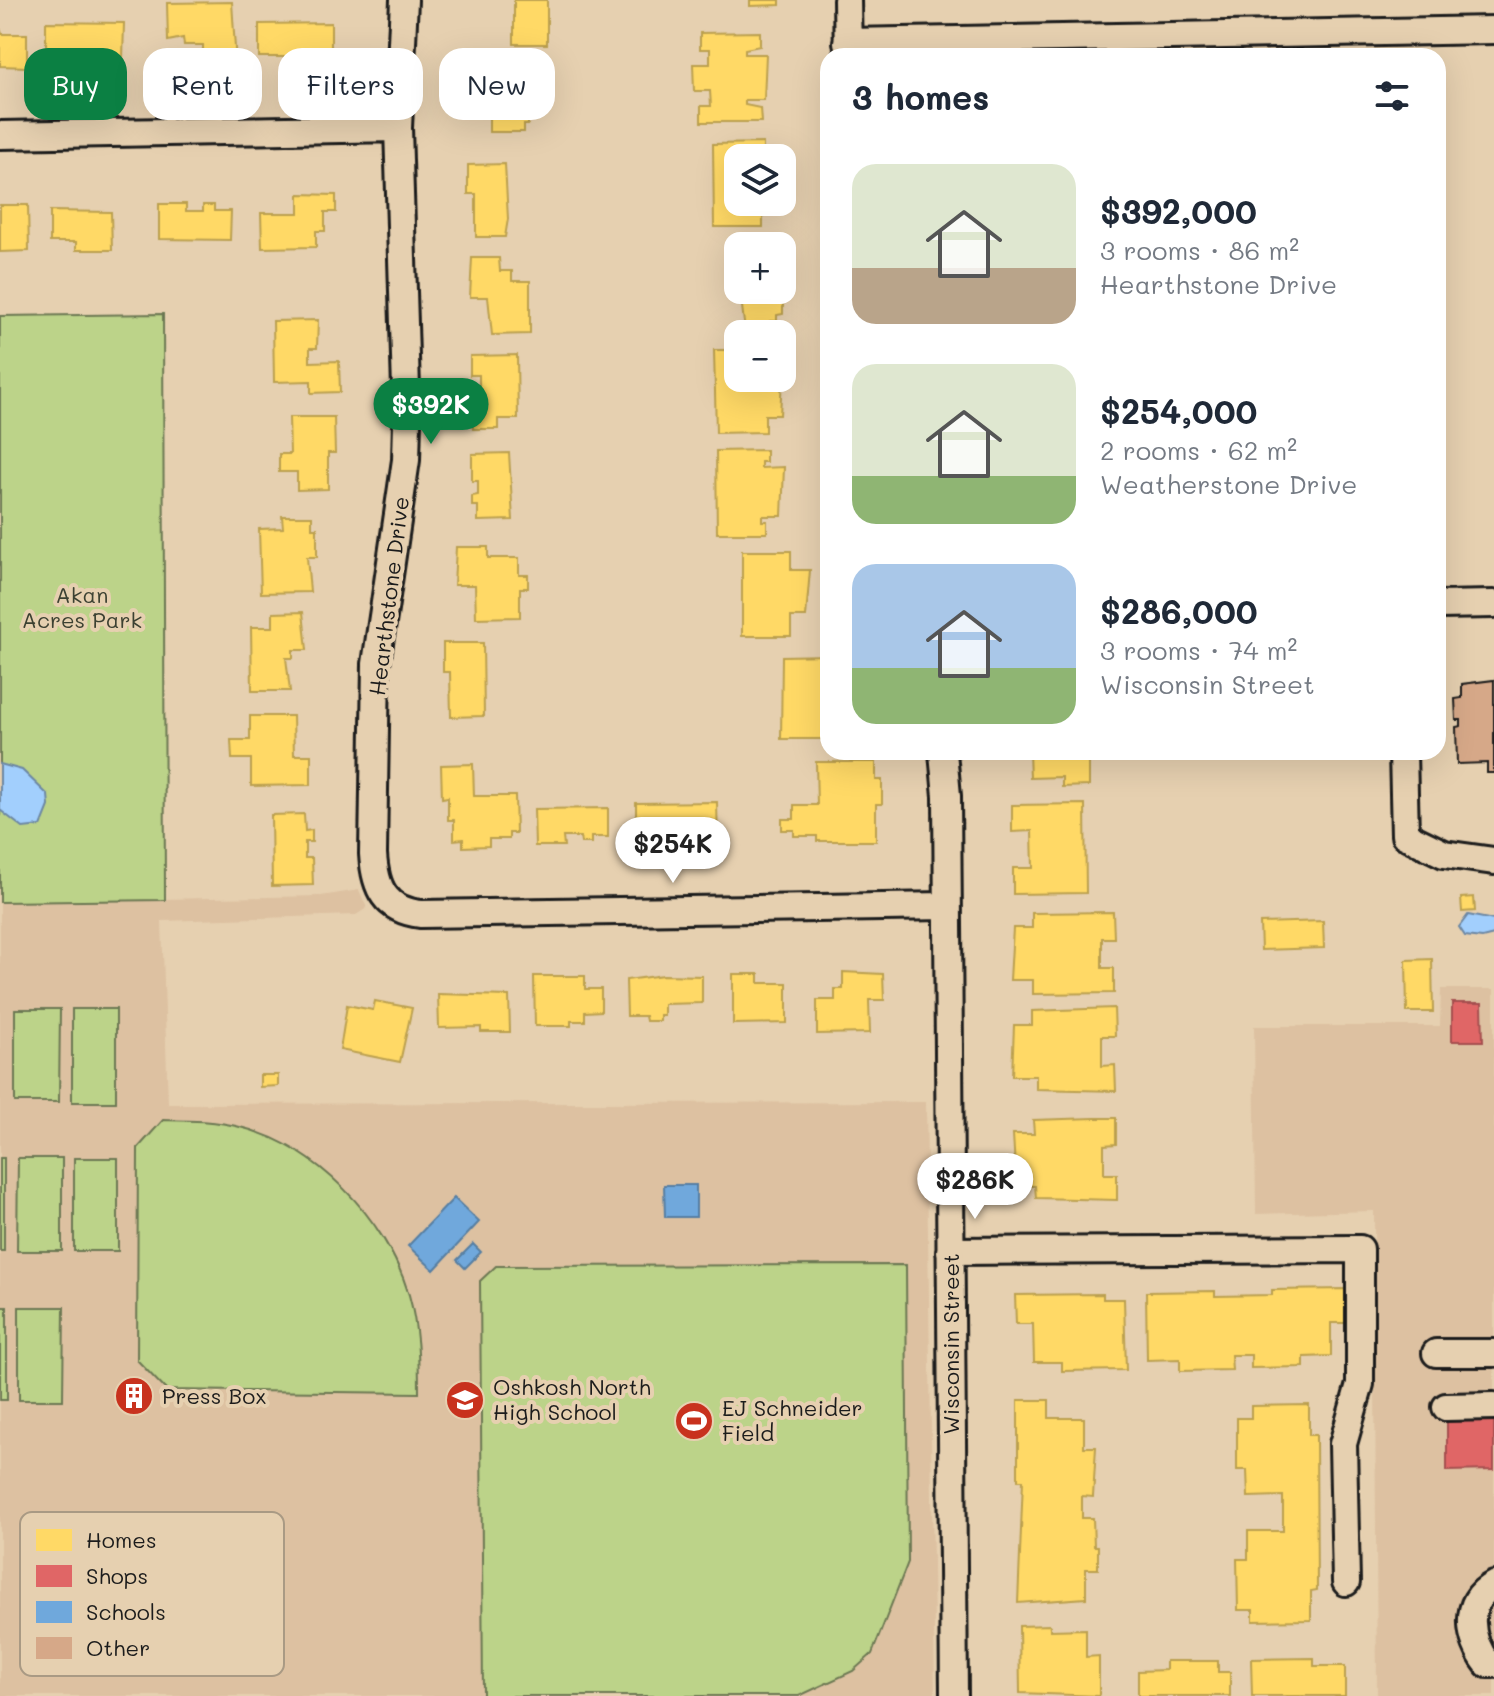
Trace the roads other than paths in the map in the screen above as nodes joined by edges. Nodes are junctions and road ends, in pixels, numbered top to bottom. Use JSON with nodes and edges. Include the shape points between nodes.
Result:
{"nodes":[{"id":1,"x":404,"y":0,"type":"edge"},
{"id":2,"x":847,"y":0,"type":"edge"},
{"id":3,"x":1494,"y":30,"type":"edge"},
{"id":4,"x":1346,"y":44,"type":"edge"},
{"id":5,"x":848,"y":48,"type":"edge"},
{"id":6,"x":995,"y":48,"type":"edge"},
{"id":7,"x":398,"y":128,"type":"junction"},
{"id":8,"x":0,"y":135,"type":"edge"},
{"id":9,"x":1494,"y":604,"type":"edge"},
{"id":10,"x":1446,"y":605,"type":"edge"},
{"id":11,"x":943,"y":760,"type":"edge"},
{"id":12,"x":1403,"y":760,"type":"edge"},
{"id":13,"x":1494,"y":861,"type":"edge"},
{"id":14,"x":947,"y":906,"type":"junction"},
{"id":15,"x":950,"y":1251,"type":"junction"},
{"id":16,"x":1436,"y":1353,"type":"dead end"},
{"id":17,"x":1494,"y":1353,"type":"edge"},
{"id":18,"x":1494,"y":1406,"type":"edge"},
{"id":19,"x":1446,"y":1407,"type":"dead end"},
{"id":20,"x":1346,"y":1582,"type":"dead end"},
{"id":21,"x":1494,"y":1585,"type":"edge"},
{"id":22,"x":1494,"y":1664,"type":"edge"},
{"id":23,"x":954,"y":1696,"type":"edge"}],
"edges":[{"from":1,"to":7,"type":"street","name":"Hearthstone Drive"},
{"from":2,"to":5,"type":"street"},
{"from":3,"to":4,"type":"street"},
{"from":4,"to":6,"type":"street"},
{"from":7,"to":8,"type":"street"},
{"from":7,"to":14,"type":"street","name":"Hearthstone Drive","via":[[406,460],[376,664],[375,883],[387,900],[405,912],[421,914]]},
{"from":9,"to":10,"type":"street"},
{"from":11,"to":14,"type":"street","name":"Wisconsin Street"},
{"from":12,"to":13,"type":"street","via":[[1405,835],[1444,854]]},
{"from":14,"to":15,"type":"street","name":"Wisconsin Street"},
{"from":15,"to":20,"type":"street","via":[[1360,1249],[1360,1384],[1343,1444]]},
{"from":15,"to":23,"type":"street","name":"Wisconsin Street"},
{"from":16,"to":17,"type":"street"},
{"from":18,"to":19,"type":"street"},
{"from":21,"to":22,"type":"street","via":[[1483,1591],[1471,1610],[1476,1648]]}]}
